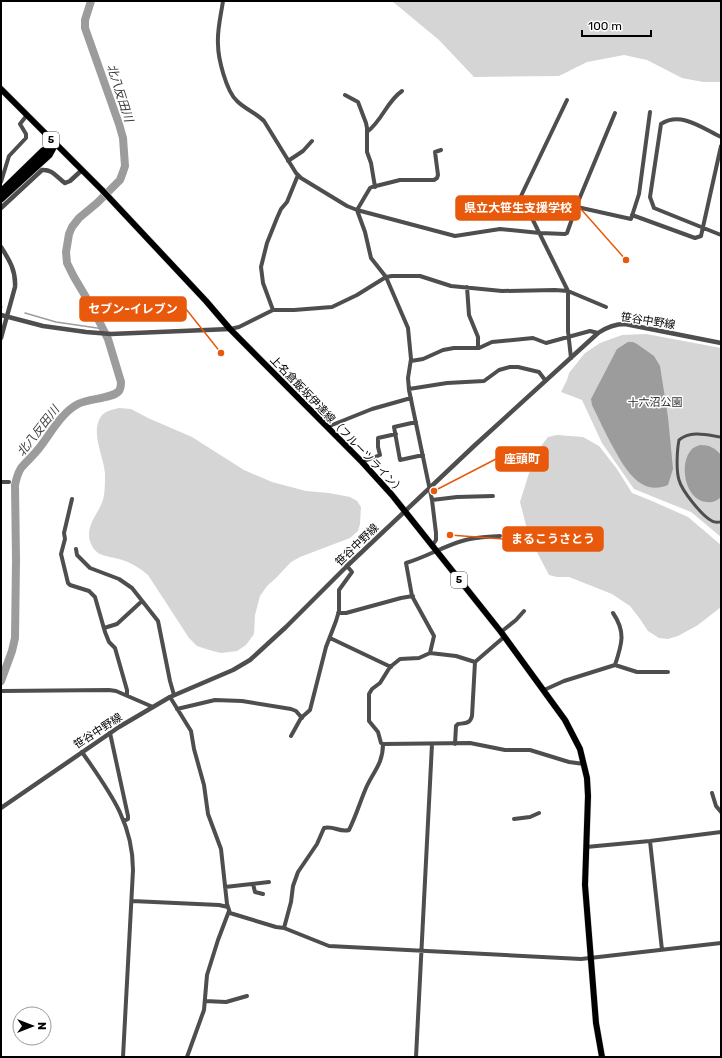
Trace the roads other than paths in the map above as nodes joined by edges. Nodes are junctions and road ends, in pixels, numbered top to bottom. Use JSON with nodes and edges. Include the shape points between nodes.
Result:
{"nodes":[{"id":1,"x":223,"y":1,"type":"edge"},
{"id":2,"x":1,"y":89,"type":"edge"},
{"id":3,"x":402,"y":91,"type":"dead end"},
{"id":4,"x":345,"y":95,"type":"dead end"},
{"id":5,"x":567,"y":100,"type":"dead end"},
{"id":6,"x":650,"y":112,"type":"dead end"},
{"id":7,"x":615,"y":113,"type":"dead end"},
{"id":8,"x":27,"y":116,"type":"junction"},
{"id":9,"x":367,"y":132,"type":"junction"},
{"id":10,"x":721,"y":137,"type":"edge"},
{"id":11,"x":312,"y":140,"type":"dead end"},
{"id":12,"x":55,"y":144,"type":"junction"},
{"id":13,"x":721,"y":146,"type":"edge"},
{"id":14,"x":441,"y":150,"type":"dead end"},
{"id":15,"x":288,"y":161,"type":"junction"},
{"id":16,"x":82,"y":170,"type":"junction"},
{"id":17,"x":298,"y":175,"type":"junction"},
{"id":18,"x":1,"y":182,"type":"edge"},
{"id":19,"x":374,"y":187,"type":"junction"},
{"id":20,"x":1,"y":192,"type":"edge"},
{"id":21,"x":1,"y":199,"type":"edge"},
{"id":22,"x":577,"y":207,"type":"junction"},
{"id":23,"x":1,"y":208,"type":"edge"},
{"id":24,"x":357,"y":210,"type":"junction"},
{"id":25,"x":632,"y":215,"type":"junction"},
{"id":26,"x":703,"y":228,"type":"junction"},
{"id":27,"x":540,"y":233,"type":"junction"},
{"id":28,"x":721,"y":235,"type":"edge"},
{"id":29,"x":1,"y":247,"type":"edge"},
{"id":30,"x":386,"y":277,"type":"junction"},
{"id":31,"x":467,"y":287,"type":"junction"},
{"id":32,"x":568,"y":291,"type":"junction"},
{"id":33,"x":606,"y":307,"type":"dead end"},
{"id":34,"x":273,"y":310,"type":"junction"},
{"id":35,"x":1,"y":315,"type":"edge"},
{"id":36,"x":7,"y":316,"type":"junction"},
{"id":37,"x":230,"y":329,"type":"junction"},
{"id":38,"x":598,"y":333,"type":"junction"},
{"id":39,"x":568,"y":336,"type":"junction"},
{"id":40,"x":1,"y":338,"type":"edge"},
{"id":41,"x":721,"y":343,"type":"edge"},
{"id":42,"x":478,"y":348,"type":"junction"},
{"id":43,"x":570,"y":358,"type":"junction"},
{"id":44,"x":411,"y":361,"type":"junction"},
{"id":45,"x":545,"y":380,"type":"junction"},
{"id":46,"x":409,"y":389,"type":"junction"},
{"id":47,"x":411,"y":398,"type":"junction"},
{"id":48,"x":416,"y":422,"type":"junction"},
{"id":49,"x":327,"y":427,"type":"junction"},
{"id":50,"x":396,"y":434,"type":"junction"},
{"id":51,"x":721,"y":437,"type":"edge"},
{"id":52,"x":423,"y":456,"type":"junction"},
{"id":53,"x":362,"y":462,"type":"junction"},
{"id":54,"x":1,"y":482,"type":"edge"},
{"id":55,"x":9,"y":482,"type":"dead end"},
{"id":56,"x":430,"y":488,"type":"junction"},
{"id":57,"x":493,"y":496,"type":"dead end"},
{"id":58,"x":72,"y":499,"type":"dead end"},
{"id":59,"x":432,"y":500,"type":"junction"},
{"id":60,"x":405,"y":511,"type":"junction"},
{"id":61,"x":721,"y":522,"type":"edge"},
{"id":62,"x":500,"y":536,"type":"dead end"},
{"id":63,"x":434,"y":548,"type":"junction"},
{"id":64,"x":76,"y":549,"type":"dead end"},
{"id":65,"x":348,"y":566,"type":"junction"},
{"id":66,"x":412,"y":596,"type":"junction"},
{"id":67,"x":142,"y":601,"type":"junction"},
{"id":68,"x":524,"y":612,"type":"dead end"},
{"id":69,"x":338,"y":613,"type":"junction"},
{"id":70,"x":613,"y":613,"type":"dead end"},
{"id":71,"x":104,"y":628,"type":"junction"},
{"id":72,"x":502,"y":634,"type":"junction"},
{"id":73,"x":330,"y":638,"type":"junction"},
{"id":74,"x":430,"y":654,"type":"junction"},
{"id":75,"x":475,"y":662,"type":"junction"},
{"id":76,"x":615,"y":665,"type":"junction"},
{"id":77,"x":391,"y":667,"type":"junction"},
{"id":78,"x":668,"y":672,"type":"dead end"},
{"id":79,"x":544,"y":690,"type":"junction"},
{"id":80,"x":2,"y":691,"type":"edge"},
{"id":81,"x":127,"y":696,"type":"junction"},
{"id":82,"x":172,"y":696,"type":"junction"},
{"id":83,"x":153,"y":707,"type":"junction"},
{"id":84,"x":177,"y":709,"type":"junction"},
{"id":85,"x":302,"y":718,"type":"junction"},
{"id":86,"x":110,"y":733,"type":"junction"},
{"id":87,"x":291,"y":736,"type":"dead end"},
{"id":88,"x":383,"y":744,"type":"junction"},
{"id":89,"x":432,"y":744,"type":"junction"},
{"id":90,"x":456,"y":744,"type":"junction"},
{"id":91,"x":82,"y":752,"type":"junction"},
{"id":92,"x":584,"y":764,"type":"junction"},
{"id":93,"x":712,"y":792,"type":"dead end"},
{"id":94,"x":2,"y":808,"type":"edge"},
{"id":95,"x":721,"y":812,"type":"edge"},
{"id":96,"x":539,"y":813,"type":"dead end"},
{"id":97,"x":514,"y":819,"type":"dead end"},
{"id":98,"x":124,"y":821,"type":"junction"},
{"id":99,"x":721,"y":832,"type":"edge"},
{"id":100,"x":650,"y":841,"type":"junction"},
{"id":101,"x":586,"y":847,"type":"junction"},
{"id":102,"x":269,"y":882,"type":"dead end"},
{"id":103,"x":253,"y":884,"type":"junction"},
{"id":104,"x":225,"y":887,"type":"junction"},
{"id":105,"x":263,"y":894,"type":"dead end"},
{"id":106,"x":132,"y":901,"type":"junction"},
{"id":107,"x":229,"y":909,"type":"junction"},
{"id":108,"x":284,"y":928,"type":"junction"},
{"id":109,"x":721,"y":943,"type":"edge"},
{"id":110,"x":421,"y":950,"type":"junction"},
{"id":111,"x":662,"y":950,"type":"junction"},
{"id":112,"x":590,"y":958,"type":"junction"},
{"id":113,"x":247,"y":996,"type":"dead end"},
{"id":114,"x":205,"y":1001,"type":"junction"},
{"id":115,"x":123,"y":1057,"type":"edge"},
{"id":116,"x":187,"y":1057,"type":"edge"},
{"id":117,"x":416,"y":1057,"type":"edge"},
{"id":118,"x":602,"y":1057,"type":"edge"}],
"edges":[{"from":1,"to":15,"type":"street","via":[[218,44],[232,96],[242,106],[260,116]]},
{"from":2,"to":8,"type":"main road","name":"上名倉飯坂伊達線（フルーツライン）","number":"5"},
{"from":3,"to":9,"type":"street","via":[[389,104],[376,126]]},
{"from":4,"to":9,"type":"street","via":[[358,102]]},
{"from":5,"to":27,"type":"street","via":[[522,196]]},
{"from":6,"to":25,"type":"street","via":[[639,194]]},
{"from":7,"to":22,"type":"street"},
{"from":8,"to":12,"type":"main road","name":"上名倉飯坂伊達線（フルーツライン）","number":"5"},
{"from":8,"to":18,"type":"street","via":[[20,124],[26,138],[9,156]]},
{"from":9,"to":19,"type":"street","via":[[367,152]]},
{"from":10,"to":26,"type":"street","via":[[686,120],[668,120],[661,124],[650,197],[654,208]]},
{"from":11,"to":15,"type":"street","via":[[303,151]]},
{"from":12,"to":16,"type":"main road","name":"上名倉飯坂伊達線（フルーツライン）","number":"5"},
{"from":12,"to":20,"type":"highway","via":[[43,151]]},
{"from":12,"to":21,"type":"highway","via":[[48,155]]},
{"from":13,"to":26,"type":"street"},
{"from":14,"to":19,"type":"street","via":[[436,152],[438,174],[434,180],[400,180]]},
{"from":15,"to":17,"type":"street"},
{"from":16,"to":23,"type":"street","via":[[65,183],[52,172],[42,170]]},
{"from":16,"to":37,"type":"main road","name":"上名倉飯坂伊達線（フルーツライン）","number":"5"},
{"from":17,"to":24,"type":"street"},
{"from":17,"to":34,"type":"street","via":[[288,202],[277,218],[261,267]]},
{"from":19,"to":24,"type":"street","via":[[370,188]]},
{"from":22,"to":25,"type":"street","via":[[631,219]]},
{"from":22,"to":27,"type":"street","via":[[568,233]]},
{"from":24,"to":27,"type":"street","via":[[455,236],[500,229]]},
{"from":24,"to":30,"type":"street","via":[[371,258]]},
{"from":25,"to":26,"type":"street","via":[[695,238],[701,236]]},
{"from":26,"to":28,"type":"street"},
{"from":27,"to":32,"type":"street"},
{"from":29,"to":36,"type":"street","via":[[11,263],[15,279]]},
{"from":30,"to":31,"type":"street","via":[[420,276],[451,286]]},
{"from":30,"to":34,"type":"street","via":[[332,307]]},
{"from":30,"to":44,"type":"street","via":[[408,328]]},
{"from":31,"to":32,"type":"street","via":[[502,291]]},
{"from":31,"to":42,"type":"street","via":[[469,315],[478,337]]},
{"from":32,"to":33,"type":"street"},
{"from":32,"to":39,"type":"street"},
{"from":34,"to":37,"type":"street"},
{"from":35,"to":36,"type":"street"},
{"from":36,"to":37,"type":"street","via":[[43,326],[111,334]]},
{"from":36,"to":40,"type":"street"},
{"from":37,"to":49,"type":"main road","name":"上名倉飯坂伊達線（フルーツライン）","number":"5"},
{"from":38,"to":39,"type":"street","via":[[590,331]]},
{"from":38,"to":41,"type":"street","name":"笹谷中野線","via":[[617,324],[625,324]]},
{"from":38,"to":43,"type":"street","name":"笹谷中野線"},
{"from":39,"to":42,"type":"street","via":[[546,343],[533,338],[492,342]]},
{"from":39,"to":43,"type":"street"},
{"from":42,"to":44,"type":"street","via":[[442,350],[423,359]]},
{"from":43,"to":45,"type":"street","name":"笹谷中野線"},
{"from":44,"to":46,"type":"street"},
{"from":45,"to":46,"type":"street","via":[[539,372],[510,367],[499,370],[484,380]]},
{"from":45,"to":56,"type":"street","name":"笹谷中野線"},
{"from":46,"to":47,"type":"street"},
{"from":47,"to":48,"type":"street"},
{"from":47,"to":49,"type":"street","via":[[372,409]]},
{"from":48,"to":50,"type":"street","via":[[394,427]]},
{"from":48,"to":52,"type":"street"},
{"from":49,"to":53,"type":"main road","name":"上名倉飯坂伊達線（フルーツライン）","number":"5"},
{"from":50,"to":52,"type":"street","via":[[400,460]]},
{"from":50,"to":53,"type":"street","via":[[378,438],[380,455]]},
{"from":51,"to":61,"type":"street","via":[[699,434],[683,437],[679,440],[678,461],[679,480],[687,494],[710,520]]},
{"from":52,"to":56,"type":"street"},
{"from":53,"to":60,"type":"main road","name":"上名倉飯坂伊達線（フルーツライン）","number":"5"},
{"from":54,"to":55,"type":"street"},
{"from":56,"to":59,"type":"street"},
{"from":56,"to":60,"type":"street","name":"笹谷中野線"},
{"from":57,"to":59,"type":"street"},
{"from":58,"to":71,"type":"street","via":[[61,549],[62,562],[68,583],[89,591],[95,597]]},
{"from":59,"to":63,"type":"street","via":[[436,532]]},
{"from":60,"to":63,"type":"main road","name":"上名倉飯坂伊達線（フルーツライン）","number":"5"},
{"from":60,"to":65,"type":"street","name":"笹谷中野線"},
{"from":62,"to":63,"type":"street","via":[[464,540]]},
{"from":63,"to":66,"type":"street","via":[[424,557],[406,563]]},
{"from":63,"to":72,"type":"main road","name":"上名倉飯坂伊達線（フルーツライン）","number":"5"},
{"from":64,"to":67,"type":"street","via":[[77,555],[90,568],[119,579],[132,588]]},
{"from":65,"to":69,"type":"street","via":[[352,572],[339,590]]},
{"from":65,"to":82,"type":"street","name":"笹谷中野線","via":[[250,660]]},
{"from":66,"to":69,"type":"street"},
{"from":66,"to":74,"type":"street","via":[[434,636]]},
{"from":67,"to":71,"type":"street","via":[[117,624]]},
{"from":67,"to":82,"type":"street","via":[[158,621]]},
{"from":68,"to":72,"type":"street"},
{"from":69,"to":73,"type":"street"},
{"from":70,"to":76,"type":"street","via":[[623,640]]},
{"from":71,"to":81,"type":"street","via":[[109,642],[115,648]]},
{"from":72,"to":75,"type":"street"},
{"from":72,"to":79,"type":"main road","name":"上名倉飯坂伊達線（フルーツライン）","number":"5"},
{"from":73,"to":77,"type":"street"},
{"from":73,"to":85,"type":"street","via":[[310,710]]},
{"from":74,"to":75,"type":"street","via":[[456,656]]},
{"from":74,"to":77,"type":"street","via":[[419,658],[402,658]]},
{"from":75,"to":90,"type":"street","via":[[472,716],[468,722],[455,727]]},
{"from":76,"to":78,"type":"street","via":[[637,672]]},
{"from":76,"to":79,"type":"street"},
{"from":77,"to":88,"type":"street","via":[[369,694],[369,721]]},
{"from":79,"to":92,"type":"main road","name":"上名倉飯坂伊達線（フルーツライン）","number":"5","via":[[573,733]]},
{"from":80,"to":81,"type":"street","via":[[109,690]]},
{"from":81,"to":83,"type":"street"},
{"from":82,"to":83,"type":"street","name":"笹谷中野線"},
{"from":82,"to":84,"type":"street"},
{"from":83,"to":86,"type":"street","name":"笹谷中野線"},
{"from":84,"to":85,"type":"street","via":[[215,700],[242,701],[291,709]]},
{"from":84,"to":104,"type":"street","via":[[191,731],[208,814],[221,848]]},
{"from":85,"to":87,"type":"street"},
{"from":86,"to":91,"type":"street","name":"笹谷中野線"},
{"from":86,"to":98,"type":"street","via":[[128,816]]},
{"from":88,"to":89,"type":"street"},
{"from":88,"to":108,"type":"street","via":[[380,762],[349,830],[343,831],[329,826],[324,828],[317,844],[301,866],[293,886]]},
{"from":89,"to":90,"type":"street"},
{"from":89,"to":110,"type":"street"},
{"from":90,"to":92,"type":"street","via":[[505,750],[530,750]]},
{"from":91,"to":94,"type":"street","name":"笹谷中野線"},
{"from":91,"to":98,"type":"street","via":[[110,793]]},
{"from":92,"to":101,"type":"main road","name":"上名倉飯坂伊達線（フルーツライン）","number":"5","via":[[588,792]]},
{"from":93,"to":95,"type":"street","via":[[716,806]]},
{"from":96,"to":97,"type":"street"},
{"from":98,"to":106,"type":"street","via":[[133,864]]},
{"from":99,"to":100,"type":"street"},
{"from":100,"to":101,"type":"street"},
{"from":100,"to":111,"type":"street"},
{"from":101,"to":112,"type":"main road","name":"上名倉飯坂伊達線（フルーツライン）","number":"5","via":[[585,885]]},
{"from":102,"to":103,"type":"street"},
{"from":103,"to":104,"type":"street"},
{"from":103,"to":105,"type":"street","via":[[255,892]]},
{"from":104,"to":107,"type":"street"},
{"from":106,"to":107,"type":"street","via":[[219,905]]},
{"from":106,"to":115,"type":"street"},
{"from":107,"to":108,"type":"street","via":[[230,913]]},
{"from":107,"to":114,"type":"street","via":[[207,975]]},
{"from":108,"to":110,"type":"street","via":[[329,946]]},
{"from":109,"to":111,"type":"street"},
{"from":110,"to":112,"type":"street"},
{"from":110,"to":117,"type":"street"},
{"from":111,"to":112,"type":"street"},
{"from":112,"to":118,"type":"main road","name":"上名倉飯坂伊達線（フルーツライン）","number":"5"},
{"from":113,"to":114,"type":"street","via":[[226,1002]]},
{"from":114,"to":116,"type":"street"}]}
